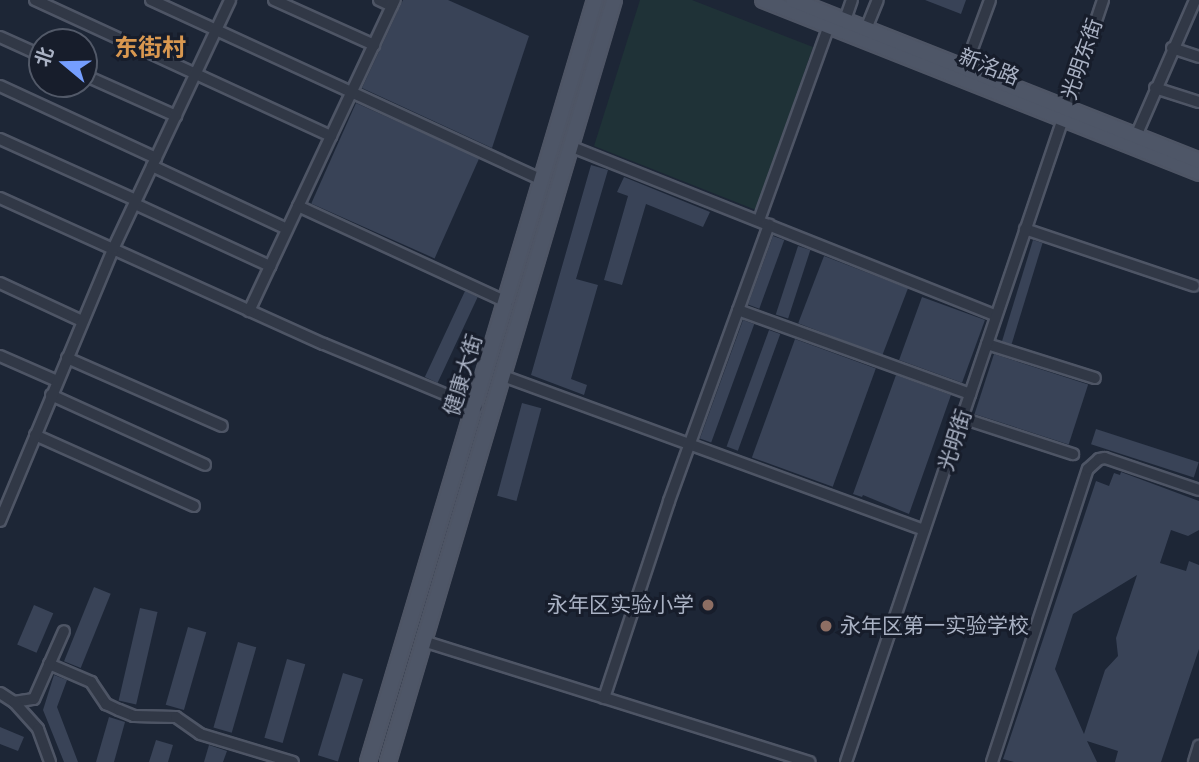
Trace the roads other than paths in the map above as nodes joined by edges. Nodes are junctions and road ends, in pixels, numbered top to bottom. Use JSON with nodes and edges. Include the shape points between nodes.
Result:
{"nodes":[{"id":1,"x":35,"y":0,"type":"edge"},
{"id":2,"x":151,"y":0,"type":"edge"},
{"id":3,"x":230,"y":0,"type":"edge"},
{"id":4,"x":274,"y":0,"type":"edge"},
{"id":5,"x":379,"y":0,"type":"edge"},
{"id":6,"x":595,"y":0,"type":"edge"},
{"id":7,"x":614,"y":0,"type":"edge"},
{"id":8,"x":763,"y":0,"type":"edge"},
{"id":9,"x":793,"y":0,"type":"edge"},
{"id":10,"x":852,"y":0,"type":"edge"},
{"id":11,"x":878,"y":0,"type":"edge"},
{"id":12,"x":990,"y":0,"type":"edge"},
{"id":13,"x":1103,"y":0,"type":"edge"},
{"id":14,"x":394,"y":3,"type":"edge"},
{"id":15,"x":1194,"y":8,"type":"edge"},
{"id":16,"x":845,"y":20,"type":"junction"},
{"id":17,"x":829,"y":26,"type":"junction"},
{"id":18,"x":216,"y":29,"type":"junction"},
{"id":19,"x":866,"y":29,"type":"junction"},
{"id":20,"x":0,"y":37,"type":"edge"},
{"id":21,"x":374,"y":45,"type":"junction"},
{"id":22,"x":1172,"y":48,"type":"junction"},
{"id":23,"x":28,"y":50,"type":"edge"},
{"id":24,"x":1199,"y":57,"type":"edge"},
{"id":25,"x":965,"y":68,"type":"junction"},
{"id":26,"x":195,"y":74,"type":"junction"},
{"id":27,"x":98,"y":81,"type":"edge"},
{"id":28,"x":0,"y":86,"type":"edge"},
{"id":29,"x":1156,"y":88,"type":"junction"},
{"id":30,"x":352,"y":92,"type":"junction"},
{"id":31,"x":1199,"y":102,"type":"edge"},
{"id":32,"x":1064,"y":113,"type":"junction"},
{"id":33,"x":176,"y":116,"type":"junction"},
{"id":34,"x":331,"y":136,"type":"junction"},
{"id":35,"x":1136,"y":136,"type":"junction"},
{"id":36,"x":0,"y":139,"type":"edge"},
{"id":37,"x":572,"y":147,"type":"junction"},
{"id":38,"x":1199,"y":161,"type":"edge"},
{"id":39,"x":154,"y":162,"type":"junction"},
{"id":40,"x":1199,"y":173,"type":"edge"},
{"id":41,"x":543,"y":180,"type":"junction"},
{"id":42,"x":0,"y":198,"type":"edge"},
{"id":43,"x":135,"y":202,"type":"junction"},
{"id":44,"x":298,"y":206,"type":"junction"},
{"id":45,"x":764,"y":222,"type":"junction"},
{"id":46,"x":287,"y":229,"type":"junction"},
{"id":47,"x":1025,"y":229,"type":"junction"},
{"id":48,"x":113,"y":249,"type":"junction"},
{"id":49,"x":270,"y":267,"type":"junction"},
{"id":50,"x":0,"y":284,"type":"edge"},
{"id":51,"x":1194,"y":286,"type":"dead end"},
{"id":52,"x":507,"y":302,"type":"junction"},
{"id":53,"x":249,"y":310,"type":"junction"},
{"id":54,"x":738,"y":310,"type":"junction"},
{"id":55,"x":996,"y":316,"type":"junction"},
{"id":56,"x":82,"y":321,"type":"junction"},
{"id":57,"x":987,"y":344,"type":"junction"},
{"id":58,"x":0,"y":356,"type":"edge"},
{"id":59,"x":66,"y":358,"type":"junction"},
{"id":60,"x":503,"y":376,"type":"junction"},
{"id":61,"x":1095,"y":378,"type":"dead end"},
{"id":62,"x":57,"y":381,"type":"junction"},
{"id":63,"x":970,"y":394,"type":"junction"},
{"id":64,"x":51,"y":395,"type":"junction"},
{"id":65,"x":475,"y":407,"type":"junction"},
{"id":66,"x":962,"y":418,"type":"junction"},
{"id":67,"x":222,"y":426,"type":"dead end"},
{"id":68,"x":35,"y":435,"type":"junction"},
{"id":69,"x":690,"y":444,"type":"junction"},
{"id":70,"x":1073,"y":454,"type":"dead end"},
{"id":71,"x":205,"y":465,"type":"dead end"},
{"id":72,"x":1199,"y":490,"type":"edge"},
{"id":73,"x":194,"y":506,"type":"dead end"},
{"id":74,"x":0,"y":522,"type":"edge"},
{"id":75,"x":924,"y":530,"type":"junction"},
{"id":76,"x":64,"y":631,"type":"dead end"},
{"id":77,"x":424,"y":641,"type":"junction"},
{"id":78,"x":49,"y":664,"type":"junction"},
{"id":79,"x":0,"y":693,"type":"edge"},
{"id":80,"x":604,"y":698,"type":"junction"},
{"id":81,"x":14,"y":702,"type":"junction"},
{"id":82,"x":1199,"y":746,"type":"edge"},
{"id":83,"x":50,"y":762,"type":"edge"},
{"id":84,"x":293,"y":762,"type":"edge"},
{"id":85,"x":368,"y":762,"type":"edge"},
{"id":86,"x":388,"y":762,"type":"edge"},
{"id":87,"x":810,"y":762,"type":"edge"},
{"id":88,"x":846,"y":762,"type":"edge"},
{"id":89,"x":992,"y":762,"type":"edge"},
{"id":90,"x":1194,"y":762,"type":"edge"}],
"edges":[{"from":1,"to":26,"type":"street"},
{"from":2,"to":18,"type":"street"},
{"from":3,"to":18,"type":"street"},
{"from":4,"to":21,"type":"street"},
{"from":5,"to":14,"type":"street"},
{"from":6,"to":41,"type":"main road","name":"健康大街"},
{"from":7,"to":37,"type":"main road","name":"健康大街"},
{"from":8,"to":17,"type":"main road","name":"新洺路"},
{"from":9,"to":16,"type":"main road","name":"新洺路"},
{"from":10,"to":16,"type":"street"},
{"from":11,"to":19,"type":"street"},
{"from":12,"to":25,"type":"street"},
{"from":13,"to":32,"type":"street","name":"光明东街"},
{"from":14,"to":21,"type":"street"},
{"from":15,"to":22,"type":"street"},
{"from":16,"to":19,"type":"main road","name":"新洺路"},
{"from":17,"to":32,"type":"main road","name":"新洺路"},
{"from":17,"to":45,"type":"street"},
{"from":18,"to":26,"type":"street"},
{"from":18,"to":30,"type":"street"},
{"from":19,"to":25,"type":"main road","name":"新洺路"},
{"from":20,"to":23,"type":"street"},
{"from":21,"to":30,"type":"street"},
{"from":22,"to":24,"type":"street"},
{"from":22,"to":29,"type":"street"},
{"from":25,"to":32,"type":"main road","name":"新洺路"},
{"from":26,"to":33,"type":"street"},
{"from":26,"to":34,"type":"street"},
{"from":27,"to":33,"type":"street"},
{"from":28,"to":39,"type":"street"},
{"from":29,"to":31,"type":"street"},
{"from":29,"to":35,"type":"street"},
{"from":30,"to":34,"type":"street"},
{"from":30,"to":41,"type":"street"},
{"from":32,"to":35,"type":"main road","name":"新洺路"},
{"from":32,"to":40,"type":"main road","name":"新洺路"},
{"from":32,"to":47,"type":"street","name":"光明街"},
{"from":33,"to":39,"type":"street"},
{"from":34,"to":44,"type":"street"},
{"from":35,"to":38,"type":"main road","name":"新洺路"},
{"from":36,"to":43,"type":"street"},
{"from":37,"to":45,"type":"street"},
{"from":37,"to":60,"type":"main road","name":"健康大街"},
{"from":39,"to":43,"type":"street"},
{"from":39,"to":46,"type":"street"},
{"from":41,"to":52,"type":"main road","name":"健康大街"},
{"from":42,"to":48,"type":"street"},
{"from":43,"to":48,"type":"street"},
{"from":43,"to":49,"type":"street"},
{"from":44,"to":46,"type":"street"},
{"from":44,"to":52,"type":"street"},
{"from":45,"to":54,"type":"street"},
{"from":45,"to":55,"type":"street"},
{"from":46,"to":49,"type":"street"},
{"from":47,"to":51,"type":"street"},
{"from":47,"to":55,"type":"street","name":"光明街"},
{"from":48,"to":53,"type":"street"},
{"from":48,"to":56,"type":"street"},
{"from":49,"to":53,"type":"street"},
{"from":50,"to":56,"type":"street"},
{"from":52,"to":65,"type":"main road","name":"健康大街"},
{"from":53,"to":65,"type":"street"},
{"from":54,"to":63,"type":"street"},
{"from":54,"to":69,"type":"street"},
{"from":55,"to":57,"type":"street","name":"光明街"},
{"from":56,"to":59,"type":"street"},
{"from":57,"to":61,"type":"street"},
{"from":57,"to":63,"type":"street","name":"光明街"},
{"from":58,"to":62,"type":"street"},
{"from":59,"to":62,"type":"street"},
{"from":59,"to":67,"type":"street"},
{"from":60,"to":69,"type":"street"},
{"from":60,"to":77,"type":"main road","name":"健康大街"},
{"from":62,"to":64,"type":"street"},
{"from":63,"to":66,"type":"street","name":"光明街"},
{"from":64,"to":68,"type":"street"},
{"from":64,"to":71,"type":"street"},
{"from":65,"to":85,"type":"main road","name":"健康大街"},
{"from":66,"to":70,"type":"street"},
{"from":66,"to":75,"type":"street","name":"光明街"},
{"from":68,"to":73,"type":"street"},
{"from":68,"to":74,"type":"street"},
{"from":69,"to":75,"type":"street"},
{"from":69,"to":80,"type":"street"},
{"from":72,"to":89,"type":"street","via":[[1105,458],[1088,469]]},
{"from":75,"to":88,"type":"street","name":"光明街"},
{"from":76,"to":78,"type":"street"},
{"from":77,"to":80,"type":"street"},
{"from":77,"to":86,"type":"main road","name":"健康大街"},
{"from":78,"to":81,"type":"street","via":[[34,699]]},
{"from":78,"to":84,"type":"street","via":[[91,682],[106,704],[127,713],[176,718],[200,734]]},
{"from":79,"to":81,"type":"street"},
{"from":80,"to":87,"type":"street"},
{"from":81,"to":83,"type":"street","via":[[38,729]]},
{"from":82,"to":90,"type":"street"}]}
